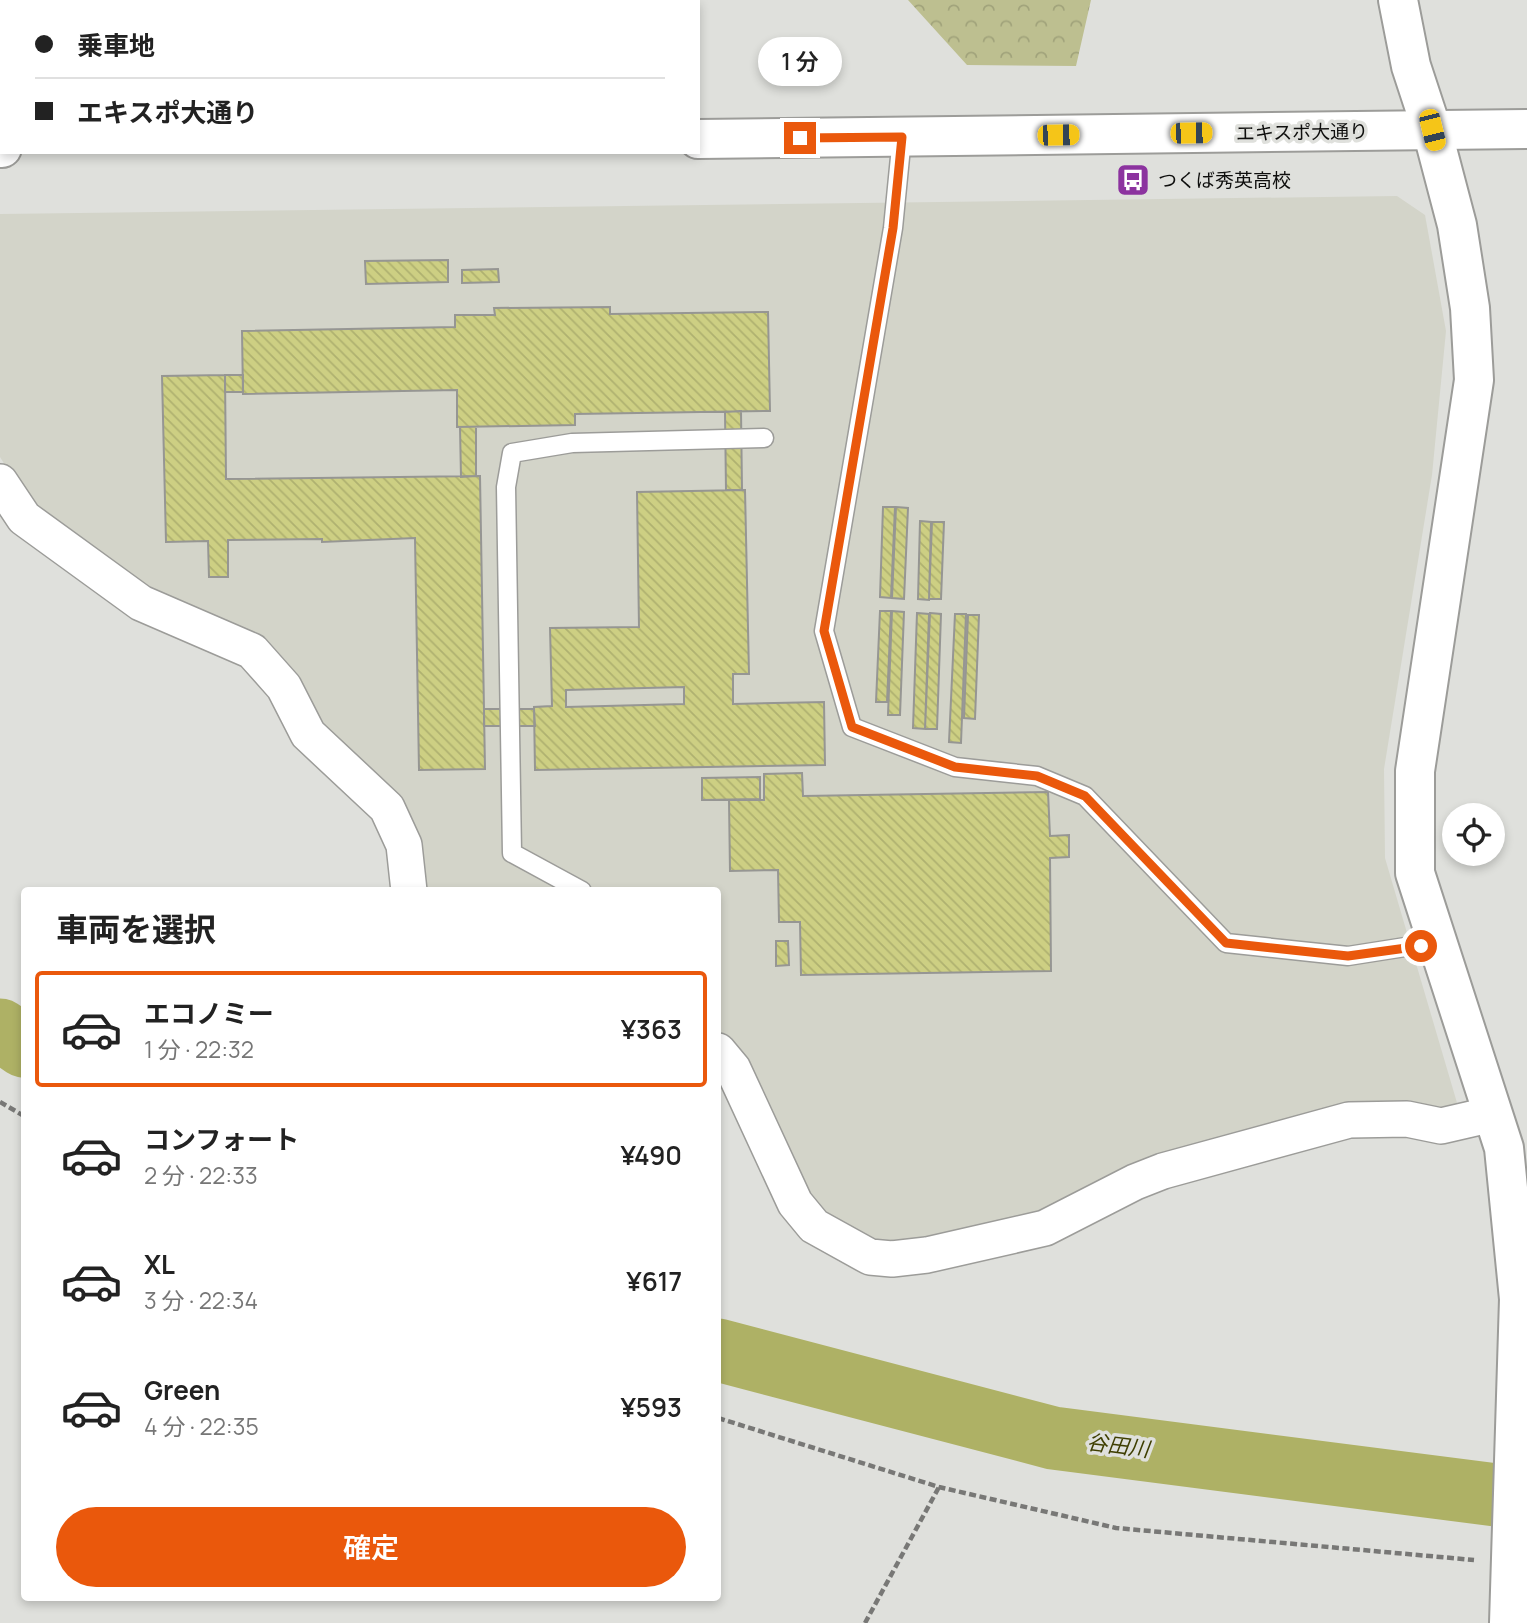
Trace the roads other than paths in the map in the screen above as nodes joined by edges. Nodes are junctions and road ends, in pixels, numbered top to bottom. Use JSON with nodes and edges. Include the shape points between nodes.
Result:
{"nodes":[{"id":1,"x":1398,"y":0,"type":"edge"},
{"id":2,"x":1527,"y":129,"type":"edge"},
{"id":3,"x":1432,"y":130,"type":"junction"},
{"id":4,"x":902,"y":137,"type":"junction"},
{"id":5,"x":700,"y":139,"type":"edge"},
{"id":6,"x":764,"y":438,"type":"dead end"},
{"id":7,"x":0,"y":482,"type":"edge"},
{"id":8,"x":409,"y":887,"type":"edge"},
{"id":9,"x":575,"y":887,"type":"edge"},
{"id":10,"x":1437,"y":942,"type":"junction"},
{"id":11,"x":721,"y":1055,"type":"edge"},
{"id":12,"x":1493,"y":1114,"type":"junction"},
{"id":13,"x":1508,"y":1623,"type":"edge"}],
"edges":[{"from":1,"to":3,"type":"street","via":[[1411,66]]},
{"from":2,"to":3,"type":"street","name":"エキスポ大通り"},
{"from":3,"to":4,"type":"street","name":"エキスポ大通り"},
{"from":3,"to":10,"type":"street","via":[[1462,247],[1474,380],[1415,771],[1415,873]]},
{"from":4,"to":5,"type":"street","name":"エキスポ大通り"},
{"from":4,"to":10,"type":"lane","via":[[893,228],[824,631],[852,727],[955,767],[1037,776],[1085,796],[1226,943],[1348,956]]},
{"from":6,"to":9,"type":"lane","via":[[572,443],[512,453],[506,487],[512,853]]},
{"from":7,"to":8,"type":"street","via":[[24,518],[141,603],[252,651],[284,687],[308,734],[387,808],[404,845]]},
{"from":10,"to":12,"type":"street"},
{"from":11,"to":12,"type":"street","via":[[733,1069],[795,1203],[808,1219],[854,1250],[892,1259],[1045,1228],[1163,1171],[1349,1120],[1408,1119],[1441,1126]]},
{"from":12,"to":13,"type":"street","via":[[1504,1148],[1519,1299]]}]}
